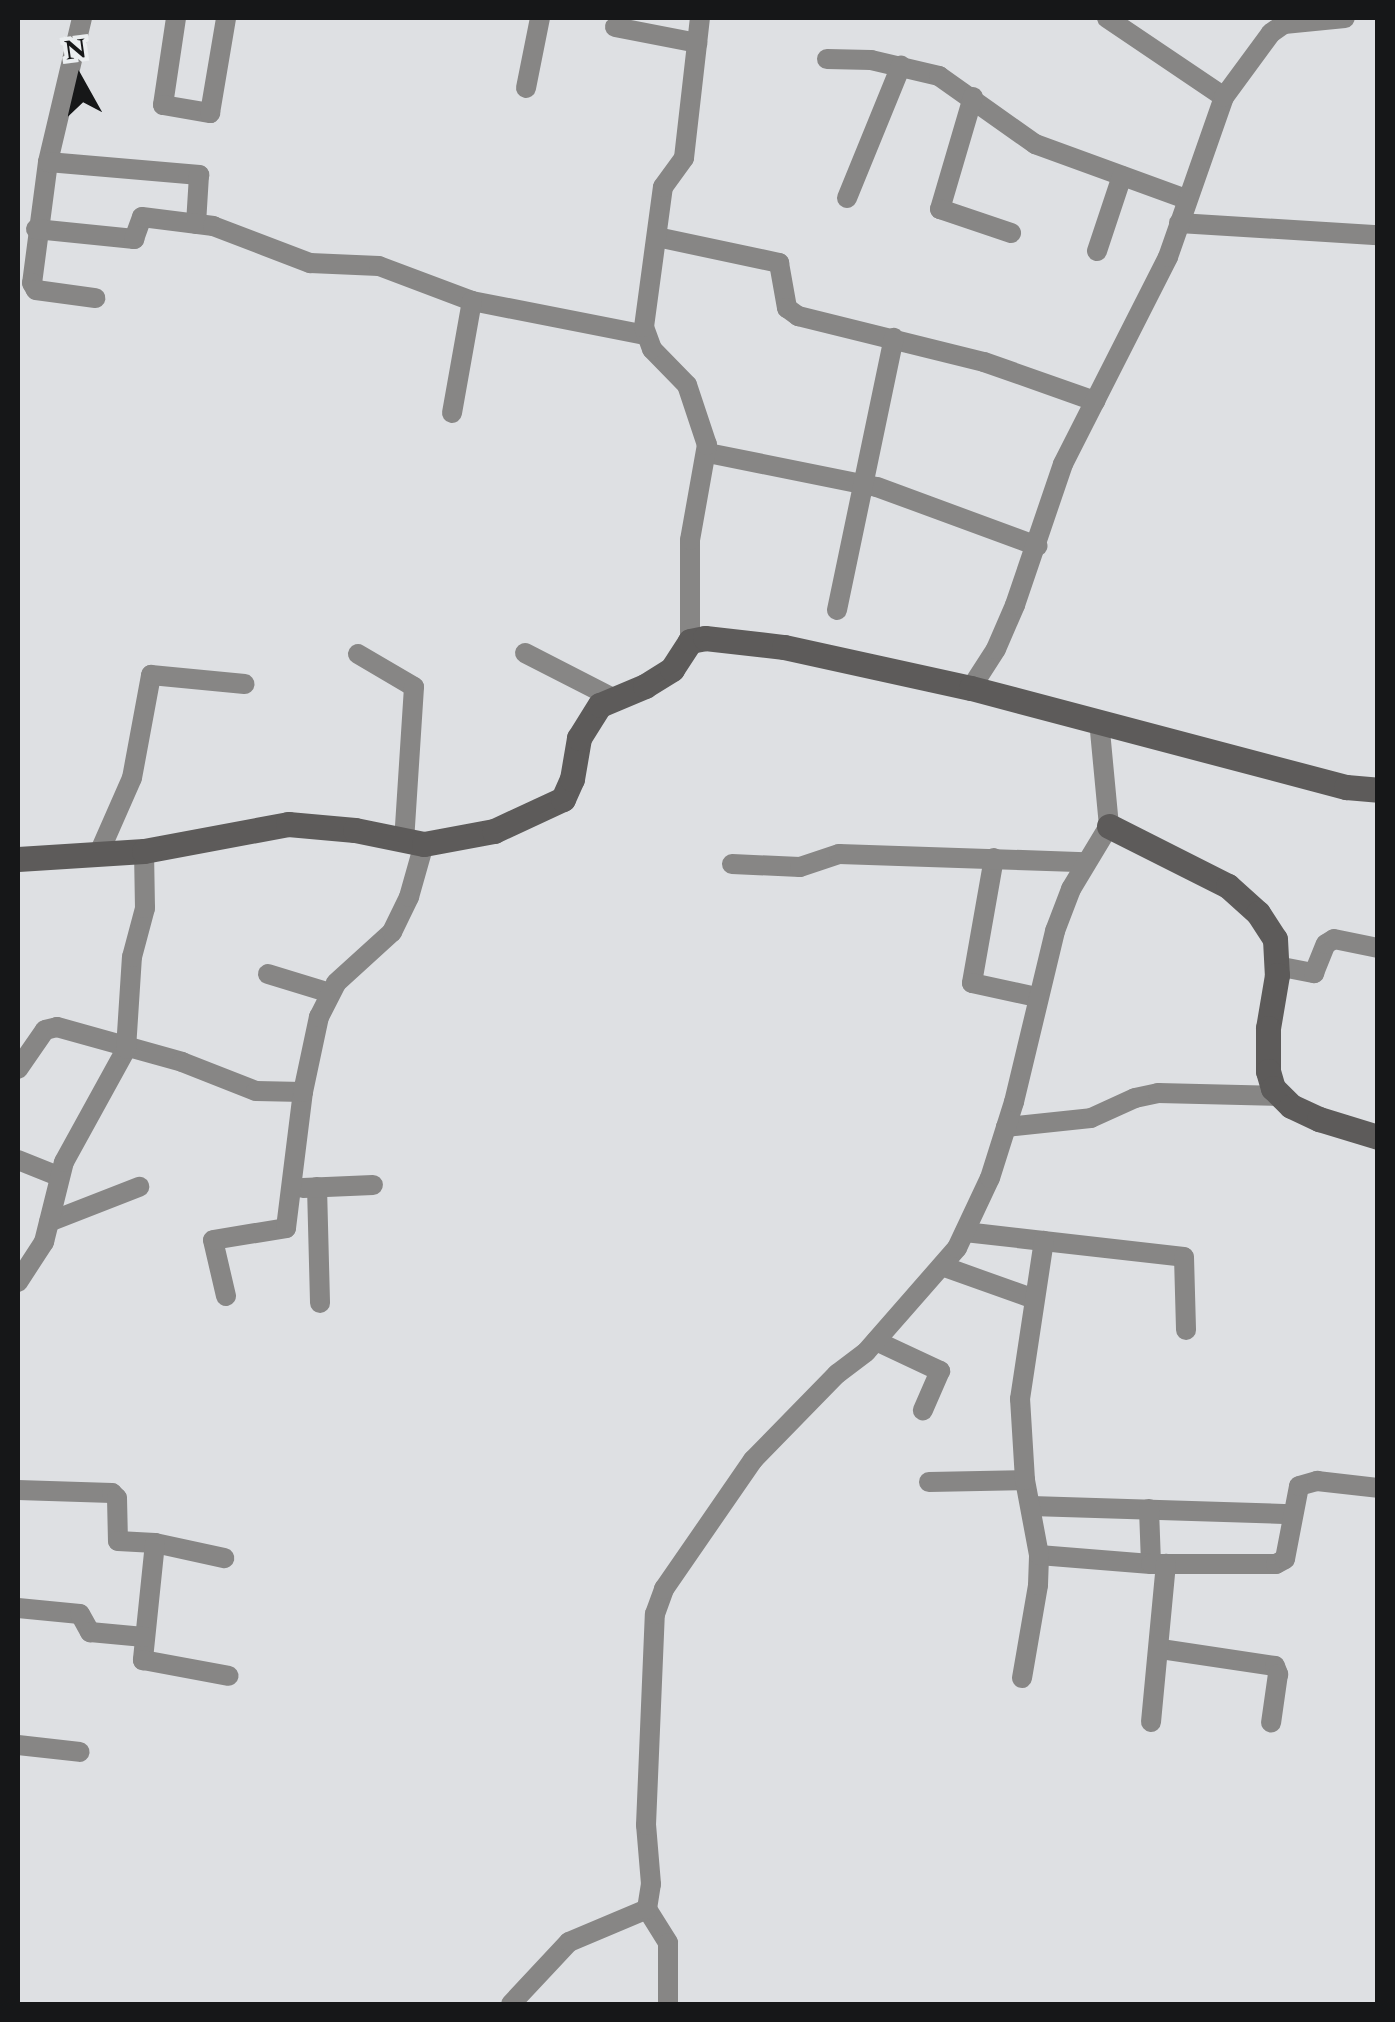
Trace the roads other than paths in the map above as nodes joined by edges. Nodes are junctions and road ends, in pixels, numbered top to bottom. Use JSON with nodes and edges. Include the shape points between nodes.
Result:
{"nodes":[{"id":1,"x":82,"y":18,"type":"edge"},
{"id":2,"x":176,"y":18,"type":"edge"},
{"id":3,"x":226,"y":18,"type":"edge"},
{"id":4,"x":540,"y":18,"type":"edge"},
{"id":5,"x":700,"y":18,"type":"edge"},
{"id":6,"x":1107,"y":18,"type":"edge"},
{"id":7,"x":1345,"y":18,"type":"edge"},
{"id":8,"x":615,"y":27,"type":"dead end"},
{"id":9,"x":696,"y":43,"type":"junction"},
{"id":10,"x":827,"y":59,"type":"dead end"},
{"id":11,"x":901,"y":66,"type":"junction"},
{"id":12,"x":526,"y":88,"type":"dead end"},
{"id":13,"x":973,"y":97,"type":"junction"},
{"id":14,"x":1224,"y":97,"type":"junction"},
{"id":15,"x":48,"y":162,"type":"junction"},
{"id":16,"x":1122,"y":176,"type":"junction"},
{"id":17,"x":847,"y":198,"type":"dead end"},
{"id":18,"x":1186,"y":199,"type":"junction"},
{"id":19,"x":1178,"y":223,"type":"junction"},
{"id":20,"x":196,"y":224,"type":"junction"},
{"id":21,"x":36,"y":229,"type":"junction"},
{"id":22,"x":1010,"y":233,"type":"dead end"},
{"id":23,"x":1378,"y":235,"type":"edge"},
{"id":24,"x":657,"y":237,"type":"junction"},
{"id":25,"x":1097,"y":251,"type":"dead end"},
{"id":26,"x":96,"y":298,"type":"dead end"},
{"id":27,"x":472,"y":301,"type":"junction"},
{"id":28,"x":645,"y":335,"type":"junction"},
{"id":29,"x":894,"y":338,"type":"junction"},
{"id":30,"x":1095,"y":400,"type":"junction"},
{"id":31,"x":452,"y":413,"type":"dead end"},
{"id":32,"x":708,"y":453,"type":"junction"},
{"id":33,"x":865,"y":484,"type":"junction"},
{"id":34,"x":1037,"y":546,"type":"junction"},
{"id":35,"x":837,"y":610,"type":"dead end"},
{"id":36,"x":690,"y":641,"type":"junction"},
{"id":37,"x":526,"y":653,"type":"dead end"},
{"id":38,"x":358,"y":654,"type":"dead end"},
{"id":39,"x":245,"y":684,"type":"dead end"},
{"id":40,"x":971,"y":688,"type":"junction"},
{"id":41,"x":613,"y":698,"type":"junction"},
{"id":42,"x":1100,"y":722,"type":"junction"},
{"id":43,"x":1378,"y":790,"type":"edge"},
{"id":44,"x":1109,"y":826,"type":"junction"},
{"id":45,"x":414,"y":842,"type":"junction"},
{"id":46,"x":144,"y":851,"type":"junction"},
{"id":47,"x":100,"y":854,"type":"junction"},
{"id":48,"x":994,"y":858,"type":"junction"},
{"id":49,"x":18,"y":859,"type":"edge"},
{"id":50,"x":1085,"y":862,"type":"junction"},
{"id":51,"x":732,"y":864,"type":"dead end"},
{"id":52,"x":1378,"y":948,"type":"edge"},
{"id":53,"x":1277,"y":966,"type":"junction"},
{"id":54,"x":268,"y":974,"type":"dead end"},
{"id":55,"x":330,"y":993,"type":"junction"},
{"id":56,"x":1037,"y":997,"type":"junction"},
{"id":57,"x":126,"y":1049,"type":"junction"},
{"id":58,"x":18,"y":1069,"type":"edge"},
{"id":59,"x":304,"y":1092,"type":"junction"},
{"id":60,"x":1282,"y":1096,"type":"junction"},
{"id":61,"x":1006,"y":1127,"type":"junction"},
{"id":62,"x":1378,"y":1137,"type":"edge"},
{"id":63,"x":18,"y":1160,"type":"edge"},
{"id":64,"x":58,"y":1176,"type":"junction"},
{"id":65,"x":373,"y":1185,"type":"dead end"},
{"id":66,"x":139,"y":1187,"type":"dead end"},
{"id":67,"x":292,"y":1188,"type":"junction"},
{"id":68,"x":317,"y":1188,"type":"junction"},
{"id":69,"x":49,"y":1222,"type":"junction"},
{"id":70,"x":965,"y":1232,"type":"junction"},
{"id":71,"x":1044,"y":1240,"type":"junction"},
{"id":72,"x":942,"y":1266,"type":"junction"},
{"id":73,"x":18,"y":1282,"type":"edge"},
{"id":74,"x":226,"y":1296,"type":"dead end"},
{"id":75,"x":1034,"y":1298,"type":"junction"},
{"id":76,"x":320,"y":1303,"type":"dead end"},
{"id":77,"x":1186,"y":1330,"type":"dead end"},
{"id":78,"x":876,"y":1340,"type":"junction"},
{"id":79,"x":923,"y":1410,"type":"dead end"},
{"id":80,"x":1025,"y":1480,"type":"junction"},
{"id":81,"x":930,"y":1482,"type":"dead end"},
{"id":82,"x":1378,"y":1488,"type":"edge"},
{"id":83,"x":18,"y":1490,"type":"edge"},
{"id":84,"x":1030,"y":1506,"type":"junction"},
{"id":85,"x":1149,"y":1509,"type":"junction"},
{"id":86,"x":1291,"y":1514,"type":"junction"},
{"id":87,"x":155,"y":1543,"type":"junction"},
{"id":88,"x":1039,"y":1556,"type":"junction"},
{"id":89,"x":224,"y":1558,"type":"dead end"},
{"id":90,"x":1159,"y":1564,"type":"junction"},
{"id":91,"x":18,"y":1608,"type":"edge"},
{"id":92,"x":144,"y":1637,"type":"junction"},
{"id":93,"x":1162,"y":1649,"type":"junction"},
{"id":94,"x":229,"y":1676,"type":"dead end"},
{"id":95,"x":1022,"y":1678,"type":"dead end"},
{"id":96,"x":1151,"y":1722,"type":"dead end"},
{"id":97,"x":1271,"y":1724,"type":"dead end"},
{"id":98,"x":18,"y":1745,"type":"edge"},
{"id":99,"x":80,"y":1752,"type":"dead end"},
{"id":100,"x":647,"y":1910,"type":"junction"},
{"id":101,"x":511,"y":2004,"type":"edge"},
{"id":102,"x":668,"y":2004,"type":"edge"}],
"edges":[{"from":1,"to":15,"type":"street"},
{"from":2,"to":3,"type":"street","via":[[163,105],[210,113]]},
{"from":4,"to":12,"type":"street"},
{"from":5,"to":9,"type":"street"},
{"from":6,"to":14,"type":"street"},
{"from":7,"to":14,"type":"street","via":[[1284,24]]},
{"from":8,"to":9,"type":"street"},
{"from":9,"to":24,"type":"street","via":[[684,158],[664,187]]},
{"from":10,"to":11,"type":"street"},
{"from":11,"to":13,"type":"street","via":[[939,76]]},
{"from":11,"to":17,"type":"street"},
{"from":13,"to":16,"type":"street","via":[[1034,144]]},
{"from":13,"to":22,"type":"street","via":[[940,208]]},
{"from":14,"to":18,"type":"street"},
{"from":15,"to":20,"type":"street","via":[[200,175]]},
{"from":15,"to":21,"type":"street"},
{"from":16,"to":18,"type":"street"},
{"from":16,"to":25,"type":"street"},
{"from":18,"to":19,"type":"street"},
{"from":19,"to":23,"type":"street"},
{"from":19,"to":30,"type":"street","via":[[1168,257]]},
{"from":20,"to":21,"type":"street","via":[[142,218],[134,239]]},
{"from":20,"to":27,"type":"street","via":[[231,230],[310,263],[378,266]]},
{"from":21,"to":26,"type":"street","via":[[33,287]]},
{"from":24,"to":28,"type":"street"},
{"from":24,"to":29,"type":"street","via":[[779,263],[791,313]]},
{"from":27,"to":28,"type":"street"},
{"from":27,"to":31,"type":"street"},
{"from":28,"to":32,"type":"street","via":[[687,385]]},
{"from":29,"to":30,"type":"street"},
{"from":29,"to":33,"type":"street"},
{"from":30,"to":34,"type":"street","via":[[1063,464]]},
{"from":32,"to":33,"type":"street"},
{"from":32,"to":36,"type":"street","via":[[690,540]]},
{"from":33,"to":34,"type":"street"},
{"from":33,"to":35,"type":"street"},
{"from":34,"to":40,"type":"street","via":[[996,649]]},
{"from":36,"to":40,"type":"street","via":[[784,647]]},
{"from":36,"to":41,"type":"street","via":[[672,669]]},
{"from":37,"to":41,"type":"street"},
{"from":38,"to":45,"type":"street","via":[[414,687]]},
{"from":39,"to":47,"type":"street","via":[[151,675],[132,778]]},
{"from":40,"to":42,"type":"street"},
{"from":41,"to":45,"type":"street","via":[[600,705],[580,738],[563,799],[494,831]]},
{"from":42,"to":43,"type":"street"},
{"from":42,"to":44,"type":"street"},
{"from":44,"to":50,"type":"street"},
{"from":44,"to":53,"type":"street","via":[[1228,886],[1275,938]]},
{"from":45,"to":46,"type":"street","via":[[288,824]]},
{"from":45,"to":55,"type":"street","via":[[409,896],[392,932]]},
{"from":46,"to":47,"type":"street"},
{"from":46,"to":57,"type":"street","via":[[146,890],[132,957]]},
{"from":47,"to":49,"type":"street"},
{"from":48,"to":50,"type":"street"},
{"from":48,"to":51,"type":"street","via":[[840,854],[800,867]]},
{"from":48,"to":56,"type":"street","via":[[972,983]]},
{"from":50,"to":56,"type":"street","via":[[1055,930]]},
{"from":52,"to":53,"type":"street","via":[[1334,939],[1314,973]]},
{"from":53,"to":60,"type":"street","via":[[1268,1071]]},
{"from":54,"to":55,"type":"street"},
{"from":55,"to":59,"type":"street"},
{"from":56,"to":61,"type":"street"},
{"from":57,"to":58,"type":"street","via":[[50,1027]]},
{"from":57,"to":59,"type":"street","via":[[256,1091]]},
{"from":57,"to":64,"type":"street"},
{"from":59,"to":67,"type":"street"},
{"from":60,"to":61,"type":"street","via":[[1158,1093],[1091,1118]]},
{"from":60,"to":62,"type":"street","via":[[1319,1119]]},
{"from":61,"to":70,"type":"street"},
{"from":63,"to":64,"type":"street"},
{"from":64,"to":69,"type":"street"},
{"from":65,"to":68,"type":"street"},
{"from":66,"to":69,"type":"street"},
{"from":67,"to":68,"type":"street"},
{"from":67,"to":74,"type":"street","via":[[283,1230],[213,1240]]},
{"from":68,"to":76,"type":"street"},
{"from":69,"to":73,"type":"street","via":[[35,1261]]},
{"from":70,"to":71,"type":"street"},
{"from":70,"to":72,"type":"street"},
{"from":71,"to":75,"type":"street"},
{"from":71,"to":77,"type":"street","via":[[1184,1257]]},
{"from":72,"to":75,"type":"street"},
{"from":72,"to":78,"type":"street"},
{"from":75,"to":80,"type":"street","via":[[1020,1399]]},
{"from":78,"to":79,"type":"street","via":[[940,1371]]},
{"from":78,"to":100,"type":"street","via":[[753,1460],[664,1589],[654,1628]]},
{"from":80,"to":81,"type":"street"},
{"from":80,"to":84,"type":"street"},
{"from":82,"to":86,"type":"street","via":[[1306,1482],[1294,1492]]},
{"from":83,"to":87,"type":"street","via":[[112,1494],[116,1539]]},
{"from":84,"to":85,"type":"street"},
{"from":84,"to":88,"type":"street"},
{"from":85,"to":86,"type":"street"},
{"from":85,"to":90,"type":"street"},
{"from":86,"to":90,"type":"street","via":[[1285,1559],[1276,1564]]},
{"from":87,"to":89,"type":"street"},
{"from":87,"to":92,"type":"street"},
{"from":88,"to":90,"type":"street"},
{"from":88,"to":95,"type":"street"},
{"from":90,"to":93,"type":"street"},
{"from":91,"to":92,"type":"street","via":[[80,1614],[90,1632]]},
{"from":92,"to":94,"type":"street","via":[[146,1663]]},
{"from":93,"to":96,"type":"street"},
{"from":93,"to":97,"type":"street","via":[[1275,1666]]},
{"from":98,"to":99,"type":"street"},
{"from":100,"to":101,"type":"street","via":[[569,1942]]},
{"from":100,"to":102,"type":"street","via":[[668,1943]]}]}
